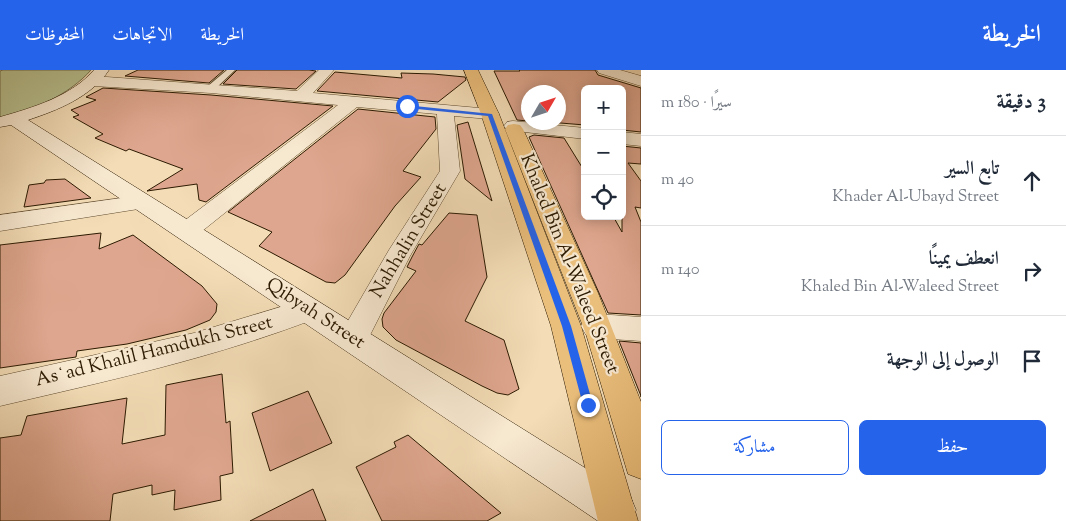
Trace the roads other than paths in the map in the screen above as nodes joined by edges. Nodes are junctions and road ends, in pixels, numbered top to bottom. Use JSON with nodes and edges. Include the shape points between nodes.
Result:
{"nodes":[{"id":1,"x":231,"y":70,"type":"edge"},
{"id":2,"x":327,"y":70,"type":"edge"},
{"id":3,"x":471,"y":70,"type":"edge"},
{"id":4,"x":486,"y":70,"type":"edge"},
{"id":5,"x":604,"y":70,"type":"edge"},
{"id":6,"x":98,"y":75,"type":"edge"},
{"id":7,"x":641,"y":81,"type":"edge"},
{"id":8,"x":211,"y":88,"type":"junction"},
{"id":9,"x":301,"y":96,"type":"junction"},
{"id":10,"x":352,"y":102,"type":"junction"},
{"id":11,"x":445,"y":110,"type":"junction"},
{"id":12,"x":7,"y":120,"type":"edge"},
{"id":13,"x":501,"y":120,"type":"junction"},
{"id":14,"x":581,"y":133,"type":"edge"},
{"id":15,"x":626,"y":138,"type":"edge"},
{"id":16,"x":641,"y":140,"type":"edge"},
{"id":17,"x":143,"y":202,"type":"junction"},
{"id":18,"x":0,"y":223,"type":"edge"},
{"id":19,"x":188,"y":230,"type":"junction"},
{"id":20,"x":307,"y":310,"type":"junction"},
{"id":21,"x":596,"y":326,"type":"junction"},
{"id":22,"x":641,"y":329,"type":"edge"},
{"id":23,"x":352,"y":338,"type":"junction"},
{"id":24,"x":0,"y":391,"type":"edge"},
{"id":25,"x":641,"y":461,"type":"edge"},
{"id":26,"x":617,"y":516,"type":"edge"}],
"edges":[{"from":1,"to":8,"type":"lane"},
{"from":2,"to":9,"type":"street"},
{"from":3,"to":13,"type":"main road","name":"Khaled Bin Al-Waleed Street"},
{"from":4,"to":13,"type":"main road","name":"Khaled Bin Al-Waleed Street"},
{"from":5,"to":7,"type":"street"},
{"from":6,"to":8,"type":"street"},
{"from":6,"to":12,"type":"street","via":[[55,102]]},
{"from":8,"to":9,"type":"street"},
{"from":9,"to":10,"type":"street"},
{"from":10,"to":11,"type":"street"},
{"from":10,"to":19,"type":"street"},
{"from":11,"to":13,"type":"street"},
{"from":11,"to":23,"type":"street","name":"Nahhalin Street","via":[[450,171]]},
{"from":12,"to":17,"type":"street","name":"Qibyah Street"},
{"from":13,"to":14,"type":"street"},
{"from":13,"to":21,"type":"main road","name":"Khaled Bin Al-Waleed Street"},
{"from":13,"to":26,"type":"main road","name":"Khaled Bin Al-Waleed Street","via":[[566,326]]},
{"from":15,"to":16,"type":"street"},
{"from":17,"to":18,"type":"street"},
{"from":17,"to":19,"type":"street","name":"Qibyah Street"},
{"from":19,"to":20,"type":"street","name":"Qibyah Street"},
{"from":20,"to":23,"type":"street","name":"Qibyah Street"},
{"from":20,"to":24,"type":"street","name":"Asʻad Khalil Hamdukh Street","via":[[262,328]]},
{"from":21,"to":22,"type":"street"},
{"from":21,"to":25,"type":"main road","name":"Khaled Bin Al-Waleed Street","via":[[631,420]]},
{"from":23,"to":26,"type":"street","name":"Qibyah Street"}]}
